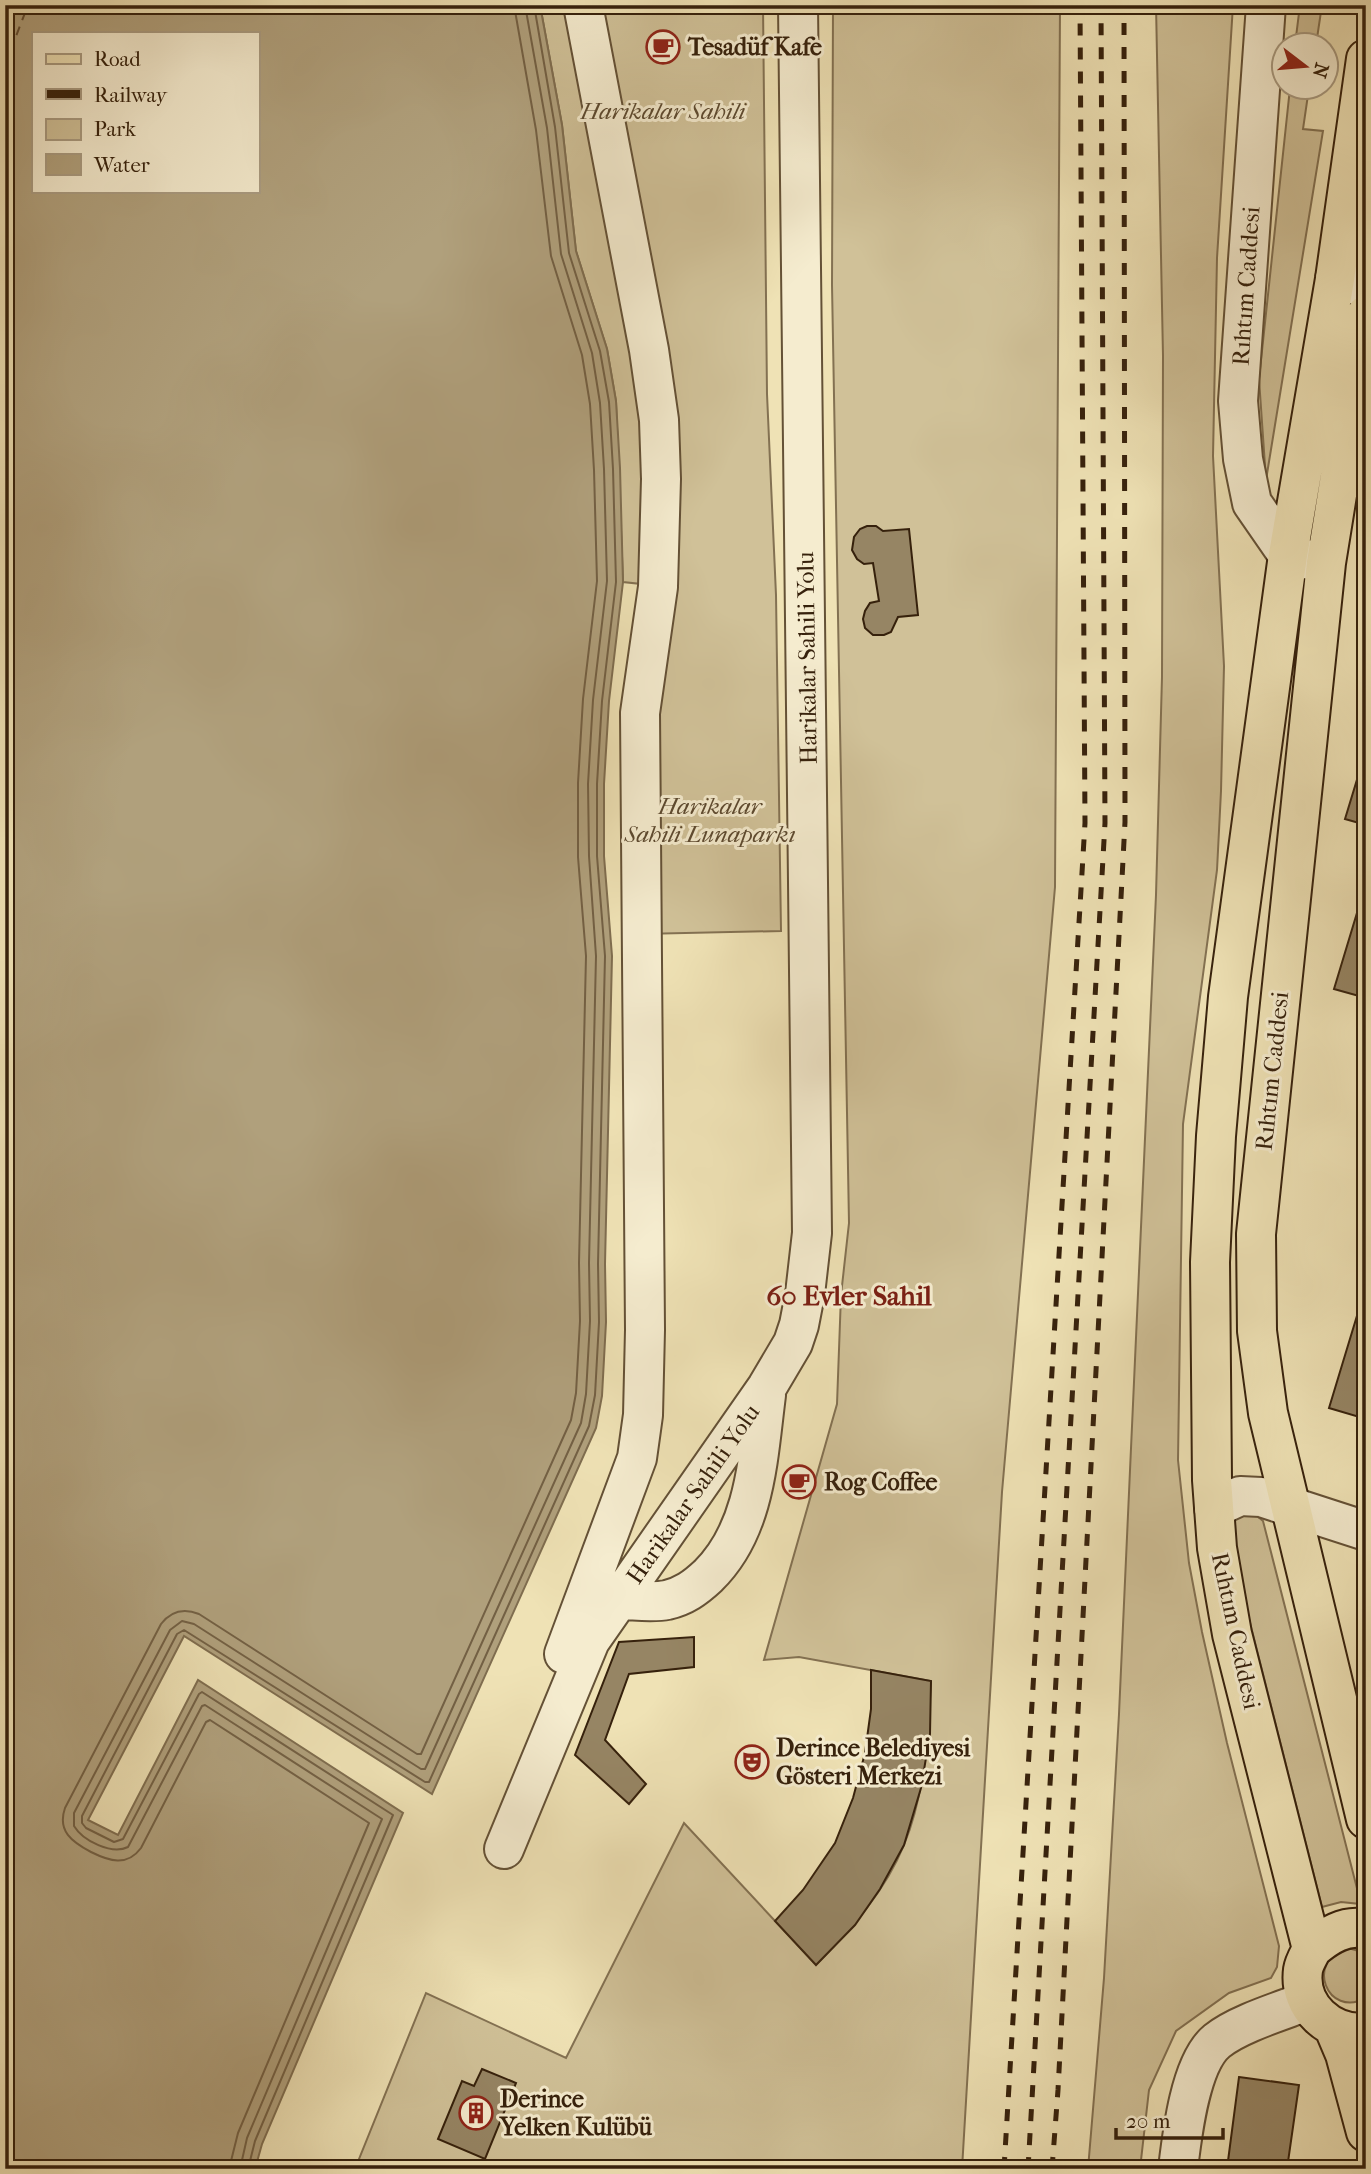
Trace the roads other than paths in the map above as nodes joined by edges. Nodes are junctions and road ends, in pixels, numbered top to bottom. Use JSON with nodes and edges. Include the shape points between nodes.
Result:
{"nodes":[{"id":1,"x":583,"y":5,"type":"edge"},
{"id":2,"x":776,"y":5,"type":"edge"},
{"id":3,"x":798,"y":5,"type":"edge"},
{"id":4,"x":1266,"y":5,"type":"edge"},
{"id":5,"x":1366,"y":59,"type":"edge"},
{"id":6,"x":1350,"y":284,"type":"edge"},
{"id":7,"x":1366,"y":315,"type":"edge"},
{"id":8,"x":1288,"y":555,"type":"junction"},
{"id":9,"x":1326,"y":563,"type":"junction"},
{"id":10,"x":767,"y":1387,"type":"junction"},
{"id":11,"x":1290,"y":1507,"type":"junction"},
{"id":12,"x":1214,"y":1508,"type":"junction"},
{"id":13,"x":1366,"y":1531,"type":"edge"},
{"id":14,"x":618,"y":1600,"type":"junction"},
{"id":15,"x":563,"y":1685,"type":"junction"},
{"id":16,"x":1366,"y":1819,"type":"edge"},
{"id":17,"x":504,"y":1849,"type":"dead end"},
{"id":18,"x":1366,"y":1929,"type":"edge"},
{"id":19,"x":1312,"y":1949,"type":"junction"},
{"id":20,"x":1307,"y":2001,"type":"junction"},
{"id":21,"x":1350,"y":2031,"type":"edge"},
{"id":22,"x":1366,"y":2132,"type":"edge"},
{"id":23,"x":1178,"y":2169,"type":"edge"}],
"edges":[{"from":1,"to":15,"type":"street","via":[[649,350],[662,479],[658,587],[640,713],[643,1415],[637,1458]]},
{"from":2,"to":10,"type":"street","name":"Harikalar Sahili Yolu","via":[[789,1304]]},
{"from":3,"to":10,"type":"street","name":"Harikalar Sahili Yolu","via":[[812,1233],[799,1325]]},
{"from":4,"to":8,"type":"street","name":"Rıhtım Caddesi","via":[[1238,401],[1252,503]]},
{"from":5,"to":6,"type":"main road","name":"Rıhtım Caddesi"},
{"from":6,"to":8,"type":"main road","name":"Rıhtım Caddesi"},
{"from":7,"to":9,"type":"main road","name":"Rıhtım Caddesi"},
{"from":8,"to":9,"type":"street"},
{"from":8,"to":12,"type":"main road","name":"Rıhtım Caddesi","via":[[1228,997],[1217,1122],[1209,1337]]},
{"from":9,"to":11,"type":"main road","name":"Rıhtım Caddesi","via":[[1256,1234],[1257,1331],[1268,1413]]},
{"from":10,"to":14,"type":"street","name":"Harikalar Sahili Yolu"},
{"from":10,"to":14,"type":"street","name":"Harikalar Sahili Yolu","via":[[754,1483],[743,1524],[720,1564],[692,1591],[666,1600]]},
{"from":11,"to":12,"type":"street","via":[[1261,1497],[1240,1496]]},
{"from":11,"to":13,"type":"street"},
{"from":11,"to":16,"type":"main road","name":"Rıhtım Caddesi"},
{"from":12,"to":19,"type":"main road","name":"Rıhtım Caddesi","via":[[1232,1634]]},
{"from":14,"to":15,"type":"street","name":"Harikalar Sahili Yolu"},
{"from":15,"to":17,"type":"street"},
{"from":18,"to":19,"type":"main road","via":[[1340,1931]]},
{"from":19,"to":20,"type":"main road","name":"Rıhtım Caddesi","via":[[1303,1968]]},
{"from":20,"to":21,"type":"main road","via":[[1316,2014]]},
{"from":20,"to":23,"type":"street","via":[[1215,2042],[1194,2084]]},
{"from":21,"to":22,"type":"main road","via":[[1345,2054]]}]}
